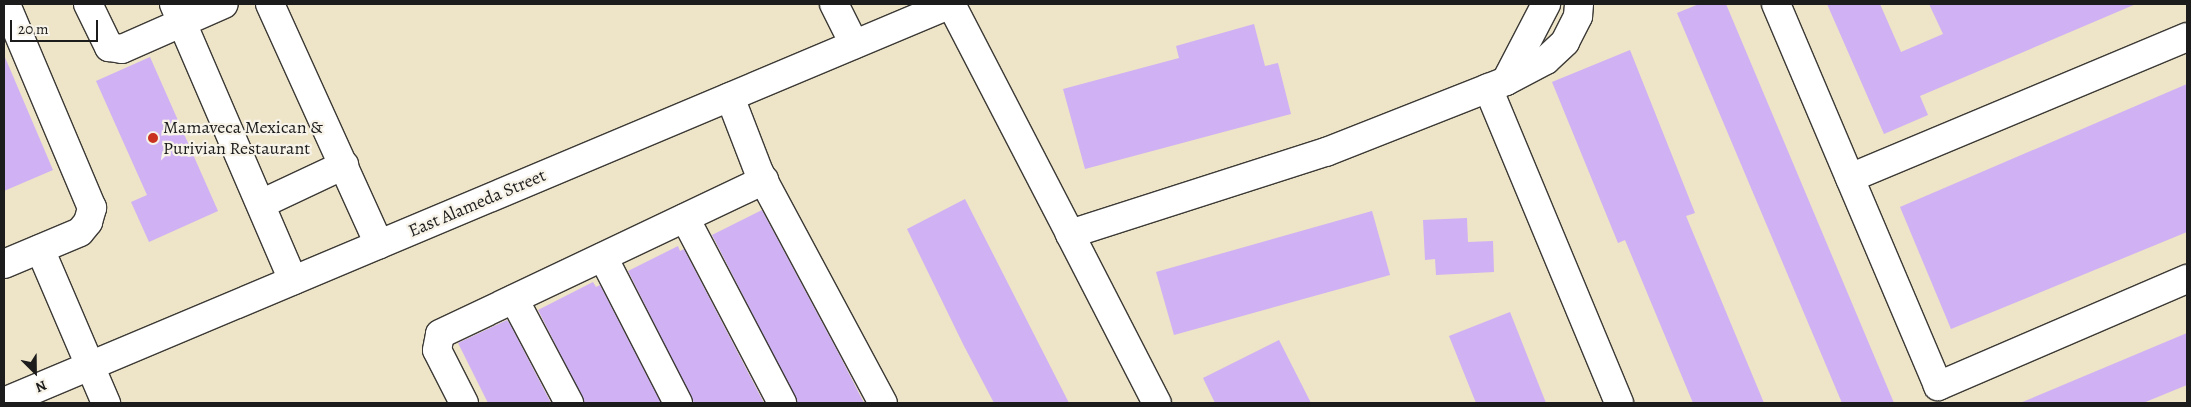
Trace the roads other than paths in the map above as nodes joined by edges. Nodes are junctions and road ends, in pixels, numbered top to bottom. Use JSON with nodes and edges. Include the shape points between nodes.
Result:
{"nodes":[{"id":1,"x":6,"y":4,"type":"edge"},
{"id":2,"x":88,"y":4,"type":"edge"},
{"id":3,"x":224,"y":4,"type":"edge"},
{"id":4,"x":270,"y":4,"type":"edge"},
{"id":5,"x":834,"y":4,"type":"edge"},
{"id":6,"x":951,"y":4,"type":"edge"},
{"id":7,"x":1546,"y":4,"type":"edge"},
{"id":8,"x":1579,"y":4,"type":"edge"},
{"id":9,"x":1776,"y":4,"type":"edge"},
{"id":10,"x":178,"y":13,"type":"edge"},
{"id":11,"x":2187,"y":37,"type":"edge"},
{"id":12,"x":854,"y":44,"type":"junction"},
{"id":13,"x":1497,"y":84,"type":"junction"},
{"id":14,"x":730,"y":96,"type":"junction"},
{"id":15,"x":344,"y":165,"type":"junction"},
{"id":16,"x":1850,"y":178,"type":"junction"},
{"id":17,"x":764,"y":180,"type":"junction"},
{"id":18,"x":261,"y":204,"type":"junction"},
{"id":19,"x":685,"y":218,"type":"junction"},
{"id":20,"x":1070,"y":234,"type":"junction"},
{"id":21,"x":379,"y":244,"type":"junction"},
{"id":22,"x":40,"y":249,"type":"junction"},
{"id":23,"x":603,"y":257,"type":"junction"},
{"id":24,"x":4,"y":264,"type":"edge"},
{"id":25,"x":2187,"y":279,"type":"edge"},
{"id":26,"x":293,"y":280,"type":"junction"},
{"id":27,"x":514,"y":299,"type":"junction"},
{"id":28,"x":91,"y":365,"type":"junction"},
{"id":29,"x":4,"y":402,"type":"edge"},
{"id":30,"x":106,"y":403,"type":"edge"},
{"id":31,"x":464,"y":403,"type":"edge"},
{"id":32,"x":569,"y":403,"type":"edge"},
{"id":33,"x":678,"y":403,"type":"edge"},
{"id":34,"x":782,"y":403,"type":"edge"},
{"id":35,"x":883,"y":403,"type":"edge"},
{"id":36,"x":1157,"y":403,"type":"edge"},
{"id":37,"x":1619,"y":403,"type":"edge"}],
"edges":[{"from":1,"to":22,"type":"street","via":[[92,208],[88,222],[80,232]]},
{"from":2,"to":10,"type":"street","via":[[109,47],[122,49]]},
{"from":3,"to":10,"type":"street"},
{"from":4,"to":15,"type":"street"},
{"from":5,"to":12,"type":"street"},
{"from":6,"to":12,"type":"street","name":"East Alameda Street"},
{"from":6,"to":20,"type":"street"},
{"from":7,"to":13,"type":"street"},
{"from":8,"to":13,"type":"street","via":[[1578,16],[1565,42],[1546,60]]},
{"from":9,"to":16,"type":"street"},
{"from":10,"to":18,"type":"street"},
{"from":11,"to":16,"type":"street"},
{"from":12,"to":14,"type":"street","name":"East Alameda Street"},
{"from":13,"to":20,"type":"street","via":[[1326,152]]},
{"from":13,"to":37,"type":"street"},
{"from":14,"to":17,"type":"street"},
{"from":14,"to":21,"type":"street","name":"East Alameda Street"},
{"from":15,"to":18,"type":"street"},
{"from":15,"to":21,"type":"street"},
{"from":16,"to":25,"type":"street","via":[[1938,386]]},
{"from":17,"to":19,"type":"street"},
{"from":17,"to":35,"type":"street"},
{"from":18,"to":26,"type":"street"},
{"from":19,"to":23,"type":"street"},
{"from":19,"to":34,"type":"street"},
{"from":20,"to":36,"type":"street"},
{"from":21,"to":26,"type":"street","name":"East Alameda Street"},
{"from":22,"to":24,"type":"street"},
{"from":22,"to":28,"type":"street"},
{"from":23,"to":27,"type":"street"},
{"from":23,"to":33,"type":"street"},
{"from":26,"to":28,"type":"street","name":"East Alameda Street"},
{"from":27,"to":31,"type":"street","via":[[440,334],[437,350]]},
{"from":27,"to":32,"type":"street"},
{"from":28,"to":29,"type":"street","name":"East Alameda Street"},
{"from":28,"to":30,"type":"street"}]}
